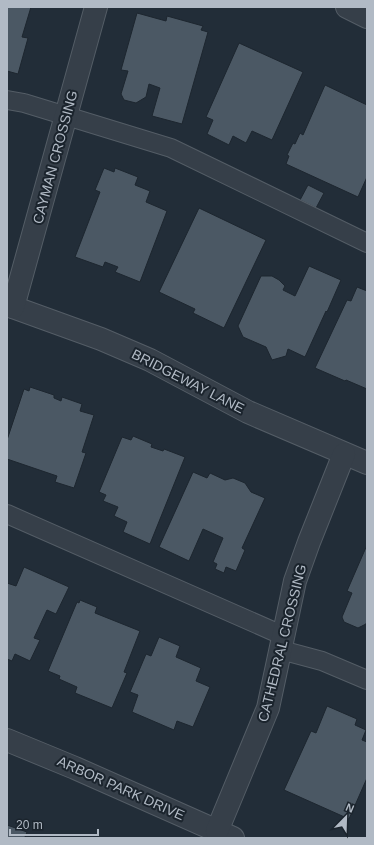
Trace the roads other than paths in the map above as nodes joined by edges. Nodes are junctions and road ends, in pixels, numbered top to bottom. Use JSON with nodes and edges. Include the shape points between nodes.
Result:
{"nodes":[{"id":1,"x":96,"y":7,"type":"edge"},
{"id":2,"x":347,"y":7,"type":"edge"},
{"id":3,"x":367,"y":17,"type":"edge"},
{"id":4,"x":7,"y":100,"type":"edge"},
{"id":5,"x":66,"y":116,"type":"junction"},
{"id":6,"x":367,"y":243,"type":"edge"},
{"id":7,"x":10,"y":306,"type":"edge"},
{"id":8,"x":344,"y":454,"type":"junction"},
{"id":9,"x":367,"y":463,"type":"edge"},
{"id":10,"x":7,"y":514,"type":"edge"},
{"id":11,"x":282,"y":643,"type":"junction"},
{"id":12,"x":367,"y":680,"type":"edge"},
{"id":13,"x":7,"y":740,"type":"edge"},
{"id":14,"x":225,"y":834,"type":"edge"}],
"edges":[{"from":1,"to":5,"type":"street","name":"CAYMAN CROSSING"},
{"from":2,"to":3,"type":"street"},
{"from":4,"to":5,"type":"lane","via":[[24,102]]},
{"from":5,"to":6,"type":"lane","via":[[171,148]]},
{"from":5,"to":7,"type":"street","name":"CAYMAN CROSSING"},
{"from":7,"to":8,"type":"street","name":"BRIDGEWAY LANE","via":[[150,360],[248,412]]},
{"from":8,"to":9,"type":"street","name":"BRIDGEWAY LANE"},
{"from":8,"to":11,"type":"street","name":"CATHEDRAL CROSSING","via":[[295,581]]},
{"from":10,"to":11,"type":"lane"},
{"from":11,"to":12,"type":"lane"},
{"from":11,"to":14,"type":"street","name":"CATHEDRAL CROSSING","via":[[268,708]]},
{"from":13,"to":14,"type":"street","name":"ARBOR PARK DRIVE"}]}
